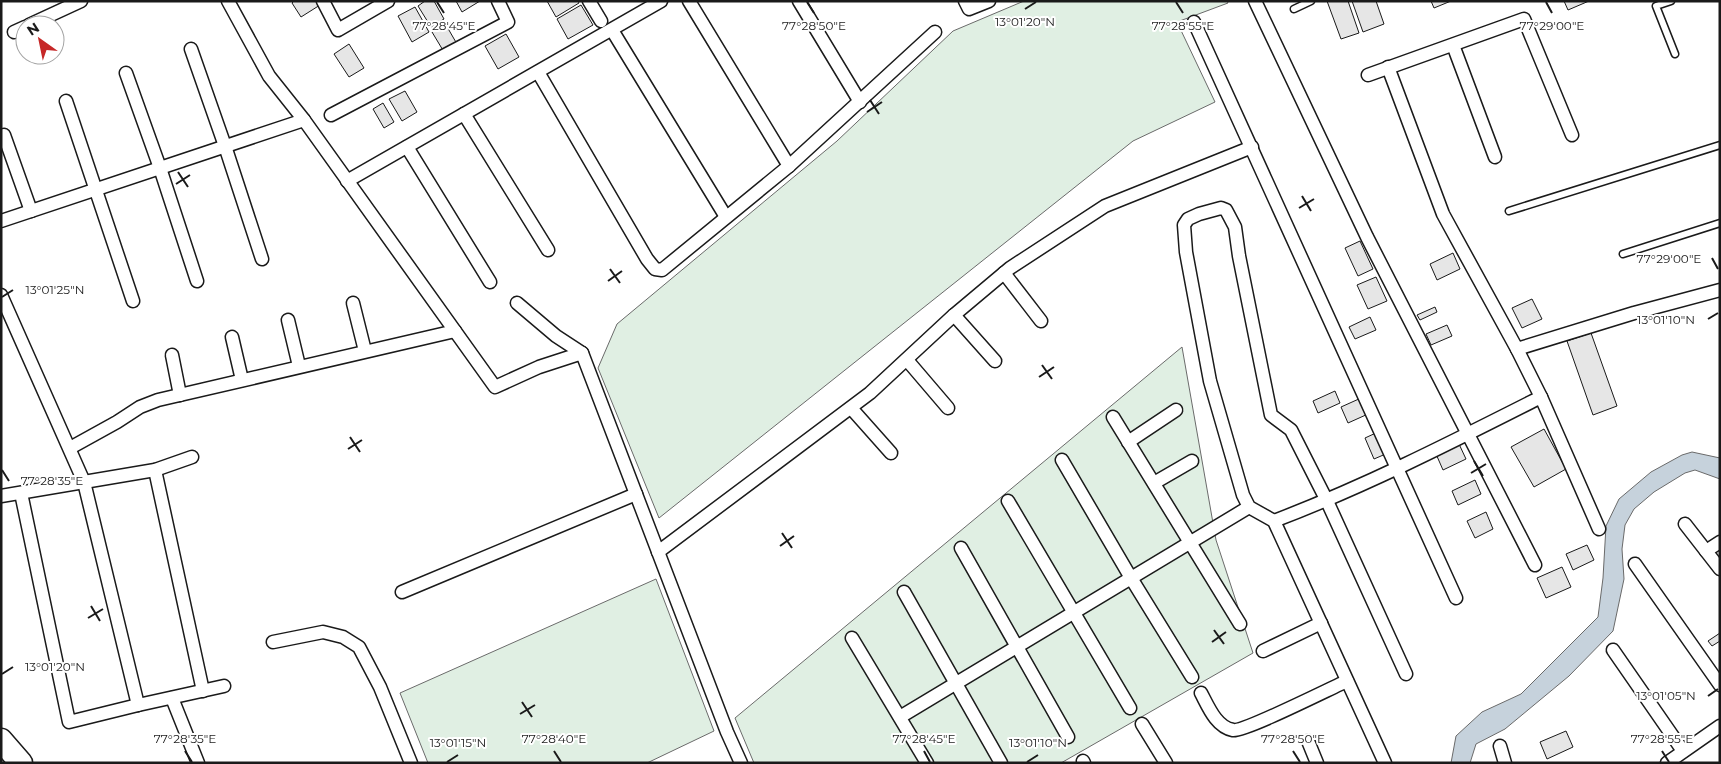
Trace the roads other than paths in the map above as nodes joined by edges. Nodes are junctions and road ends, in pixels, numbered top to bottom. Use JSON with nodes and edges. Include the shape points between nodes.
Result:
{"nodes":[{"id":1,"x":81,"y":1,"type":"edge"},
{"id":2,"x":228,"y":1,"type":"edge"},
{"id":3,"x":323,"y":1,"type":"edge"},
{"id":4,"x":388,"y":1,"type":"edge"},
{"id":5,"x":498,"y":1,"type":"edge"},
{"id":6,"x":590,"y":1,"type":"edge"},
{"id":7,"x":661,"y":1,"type":"edge"},
{"id":8,"x":689,"y":1,"type":"edge"},
{"id":9,"x":799,"y":1,"type":"edge"},
{"id":10,"x":965,"y":1,"type":"edge"},
{"id":11,"x":989,"y":1,"type":"edge"},
{"id":12,"x":1256,"y":1,"type":"edge"},
{"id":13,"x":1310,"y":1,"type":"edge"},
{"id":14,"x":1671,"y":1,"type":"edge"},
{"id":15,"x":1656,"y":4,"type":"edge"},
{"id":16,"x":1294,"y":8,"type":"dead end"},
{"id":17,"x":51,"y":15,"type":"edge"},
{"id":18,"x":600,"y":20,"type":"dead end"},
{"id":19,"x":1194,"y":22,"type":"dead end"},
{"id":20,"x":612,"y":30,"type":"junction"},
{"id":21,"x":935,"y":32,"type":"dead end"},
{"id":22,"x":1452,"y":45,"type":"junction"},
{"id":23,"x":191,"y":49,"type":"dead end"},
{"id":24,"x":1674,"y":54,"type":"dead end"},
{"id":25,"x":1388,"y":67,"type":"junction"},
{"id":26,"x":538,"y":72,"type":"junction"},
{"id":27,"x":126,"y":73,"type":"dead end"},
{"id":28,"x":1368,"y":75,"type":"dead end"},
{"id":29,"x":66,"y":102,"type":"dead end"},
{"id":30,"x":860,"y":102,"type":"junction"},
{"id":31,"x":464,"y":114,"type":"junction"},
{"id":32,"x":331,"y":115,"type":"dead end"},
{"id":33,"x":304,"y":120,"type":"junction"},
{"id":34,"x":4,"y":135,"type":"dead end"},
{"id":35,"x":1572,"y":135,"type":"dead end"},
{"id":36,"x":225,"y":146,"type":"junction"},
{"id":37,"x":1720,"y":146,"type":"edge"},
{"id":38,"x":407,"y":147,"type":"junction"},
{"id":39,"x":1252,"y":147,"type":"junction"},
{"id":40,"x":1495,"y":157,"type":"dead end"},
{"id":41,"x":789,"y":166,"type":"junction"},
{"id":42,"x":160,"y":168,"type":"junction"},
{"id":43,"x":347,"y":181,"type":"junction"},
{"id":44,"x":95,"y":189,"type":"junction"},
{"id":45,"x":31,"y":211,"type":"junction"},
{"id":46,"x":1509,"y":211,"type":"dead end"},
{"id":47,"x":726,"y":217,"type":"junction"},
{"id":48,"x":1,"y":220,"type":"edge"},
{"id":49,"x":1720,"y":223,"type":"edge"},
{"id":50,"x":548,"y":250,"type":"dead end"},
{"id":51,"x":1623,"y":254,"type":"dead end"},
{"id":52,"x":262,"y":259,"type":"dead end"},
{"id":53,"x":1004,"y":273,"type":"junction"},
{"id":54,"x":197,"y":281,"type":"dead end"},
{"id":55,"x":490,"y":282,"type":"dead end"},
{"id":56,"x":1720,"y":290,"type":"edge"},
{"id":57,"x":1,"y":294,"type":"edge"},
{"id":58,"x":133,"y":301,"type":"dead end"},
{"id":59,"x":353,"y":302,"type":"dead end"},
{"id":60,"x":517,"y":303,"type":"dead end"},
{"id":61,"x":954,"y":316,"type":"junction"},
{"id":62,"x":288,"y":320,"type":"dead end"},
{"id":63,"x":1041,"y":321,"type":"dead end"},
{"id":64,"x":455,"y":331,"type":"junction"},
{"id":65,"x":232,"y":337,"type":"dead end"},
{"id":66,"x":1517,"y":349,"type":"junction"},
{"id":67,"x":365,"y":351,"type":"junction"},
{"id":68,"x":582,"y":353,"type":"junction"},
{"id":69,"x":172,"y":355,"type":"dead end"},
{"id":70,"x":907,"y":360,"type":"junction"},
{"id":71,"x":995,"y":361,"type":"dead end"},
{"id":72,"x":299,"y":366,"type":"junction"},
{"id":73,"x":242,"y":380,"type":"junction"},
{"id":74,"x":180,"y":395,"type":"junction"},
{"id":75,"x":1542,"y":397,"type":"junction"},
{"id":76,"x":851,"y":408,"type":"junction"},
{"id":77,"x":948,"y":408,"type":"dead end"},
{"id":78,"x":1176,"y":410,"type":"dead end"},
{"id":79,"x":1113,"y":417,"type":"dead end"},
{"id":80,"x":1469,"y":434,"type":"junction"},
{"id":81,"x":1128,"y":442,"type":"junction"},
{"id":82,"x":70,"y":448,"type":"junction"},
{"id":83,"x":891,"y":453,"type":"dead end"},
{"id":84,"x":192,"y":457,"type":"dead end"},
{"id":85,"x":1062,"y":460,"type":"dead end"},
{"id":86,"x":1192,"y":461,"type":"dead end"},
{"id":87,"x":1397,"y":467,"type":"junction"},
{"id":88,"x":155,"y":470,"type":"junction"},
{"id":89,"x":84,"y":482,"type":"junction"},
{"id":90,"x":1154,"y":483,"type":"junction"},
{"id":91,"x":21,"y":493,"type":"junction"},
{"id":92,"x":636,"y":494,"type":"junction"},
{"id":93,"x":1,"y":496,"type":"edge"},
{"id":94,"x":1327,"y":501,"type":"junction"},
{"id":95,"x":1008,"y":502,"type":"dead end"},
{"id":96,"x":1249,"y":507,"type":"junction"},
{"id":97,"x":1274,"y":521,"type":"junction"},
{"id":98,"x":1685,"y":524,"type":"dead end"},
{"id":99,"x":1600,"y":529,"type":"dead end"},
{"id":100,"x":1190,"y":542,"type":"junction"},
{"id":101,"x":1720,"y":542,"type":"edge"},
{"id":102,"x":961,"y":548,"type":"dead end"},
{"id":103,"x":658,"y":552,"type":"junction"},
{"id":104,"x":1706,"y":552,"type":"junction"},
{"id":105,"x":1634,"y":564,"type":"dead end"},
{"id":106,"x":1535,"y":565,"type":"dead end"},
{"id":107,"x":1720,"y":569,"type":"edge"},
{"id":108,"x":1131,"y":578,"type":"junction"},
{"id":109,"x":402,"y":592,"type":"dead end"},
{"id":110,"x":904,"y":592,"type":"dead end"},
{"id":111,"x":1456,"y":598,"type":"dead end"},
{"id":112,"x":1075,"y":612,"type":"junction"},
{"id":113,"x":1320,"y":623,"type":"junction"},
{"id":114,"x":1240,"y":624,"type":"dead end"},
{"id":115,"x":852,"y":638,"type":"dead end"},
{"id":116,"x":273,"y":642,"type":"dead end"},
{"id":117,"x":1017,"y":648,"type":"junction"},
{"id":118,"x":1263,"y":650,"type":"dead end"},
{"id":119,"x":1613,"y":650,"type":"dead end"},
{"id":120,"x":1406,"y":674,"type":"dead end"},
{"id":121,"x":1192,"y":676,"type":"dead end"},
{"id":122,"x":1347,"y":681,"type":"junction"},
{"id":123,"x":956,"y":683,"type":"junction"},
{"id":124,"x":1720,"y":685,"type":"edge"},
{"id":125,"x":224,"y":686,"type":"dead end"},
{"id":126,"x":203,"y":691,"type":"junction"},
{"id":127,"x":1201,"y":693,"type":"dead end"},
{"id":128,"x":172,"y":698,"type":"junction"},
{"id":129,"x":138,"y":705,"type":"junction"},
{"id":130,"x":1130,"y":708,"type":"dead end"},
{"id":131,"x":900,"y":718,"type":"junction"},
{"id":132,"x":1142,"y":724,"type":"dead end"},
{"id":133,"x":1720,"y":726,"type":"edge"},
{"id":134,"x":1068,"y":737,"type":"dead end"},
{"id":135,"x":1,"y":740,"type":"edge"},
{"id":136,"x":1308,"y":741,"type":"dead end"},
{"id":137,"x":1500,"y":746,"type":"dead end"},
{"id":138,"x":1683,"y":751,"type":"junction"},
{"id":139,"x":21,"y":763,"type":"edge"},
{"id":140,"x":198,"y":763,"type":"edge"},
{"id":141,"x":411,"y":763,"type":"edge"},
{"id":142,"x":741,"y":763,"type":"edge"},
{"id":143,"x":927,"y":763,"type":"edge"},
{"id":144,"x":1001,"y":763,"type":"edge"},
{"id":145,"x":1166,"y":763,"type":"edge"},
{"id":146,"x":1317,"y":763,"type":"edge"},
{"id":147,"x":1385,"y":763,"type":"edge"},
{"id":148,"x":1505,"y":763,"type":"edge"},
{"id":149,"x":1667,"y":763,"type":"edge"}],
"edges":[{"from":1,"to":17,"type":"street"},
{"from":2,"to":33,"type":"street","via":[[269,76]]},
{"from":3,"to":4,"type":"street","via":[[338,30]]},
{"from":5,"to":32,"type":"street","via":[[508,22]]},
{"from":6,"to":18,"type":"street"},
{"from":7,"to":20,"type":"street"},
{"from":8,"to":41,"type":"street"},
{"from":9,"to":30,"type":"street"},
{"from":10,"to":11,"type":"street","via":[[969,9]]},
{"from":12,"to":80,"type":"street","via":[[1368,237]]},
{"from":13,"to":16,"type":"lane"},
{"from":14,"to":15,"type":"lane"},
{"from":15,"to":24,"type":"lane"},
{"from":19,"to":39,"type":"street"},
{"from":20,"to":26,"type":"street"},
{"from":20,"to":47,"type":"street"},
{"from":21,"to":30,"type":"street"},
{"from":22,"to":25,"type":"street"},
{"from":22,"to":35,"type":"street","via":[[1524,19]]},
{"from":22,"to":40,"type":"street"},
{"from":23,"to":36,"type":"street"},
{"from":25,"to":28,"type":"street"},
{"from":25,"to":66,"type":"street","via":[[1443,214]]},
{"from":26,"to":31,"type":"street"},
{"from":26,"to":47,"type":"street","via":[[655,269],[662,270]]},
{"from":27,"to":42,"type":"street"},
{"from":29,"to":44,"type":"street"},
{"from":30,"to":41,"type":"street"},
{"from":31,"to":38,"type":"street"},
{"from":31,"to":50,"type":"street"},
{"from":33,"to":36,"type":"street"},
{"from":33,"to":43,"type":"street"},
{"from":34,"to":45,"type":"street"},
{"from":36,"to":42,"type":"street"},
{"from":36,"to":52,"type":"street"},
{"from":37,"to":46,"type":"lane"},
{"from":38,"to":43,"type":"street"},
{"from":38,"to":55,"type":"street"},
{"from":39,"to":53,"type":"street","via":[[1106,206]]},
{"from":39,"to":87,"type":"street"},
{"from":41,"to":47,"type":"street"},
{"from":42,"to":44,"type":"street"},
{"from":42,"to":54,"type":"street"},
{"from":43,"to":64,"type":"street"},
{"from":44,"to":45,"type":"street"},
{"from":44,"to":58,"type":"street"},
{"from":45,"to":48,"type":"street"},
{"from":49,"to":51,"type":"lane"},
{"from":53,"to":61,"type":"street"},
{"from":53,"to":63,"type":"street"},
{"from":56,"to":66,"type":"street"},
{"from":57,"to":82,"type":"street"},
{"from":59,"to":67,"type":"street"},
{"from":60,"to":68,"type":"street"},
{"from":61,"to":70,"type":"street"},
{"from":61,"to":71,"type":"street"},
{"from":62,"to":72,"type":"street"},
{"from":64,"to":67,"type":"street"},
{"from":64,"to":68,"type":"street","via":[[495,386]]},
{"from":65,"to":73,"type":"street"},
{"from":66,"to":75,"type":"street"},
{"from":67,"to":72,"type":"street"},
{"from":68,"to":92,"type":"street"},
{"from":69,"to":74,"type":"street"},
{"from":70,"to":76,"type":"street"},
{"from":70,"to":77,"type":"street"},
{"from":72,"to":73,"type":"street"},
{"from":73,"to":74,"type":"street"},
{"from":74,"to":82,"type":"street","via":[[140,407]]},
{"from":75,"to":80,"type":"street"},
{"from":75,"to":99,"type":"street"},
{"from":76,"to":83,"type":"street"},
{"from":76,"to":103,"type":"street"},
{"from":78,"to":81,"type":"street"},
{"from":79,"to":81,"type":"street"},
{"from":80,"to":87,"type":"street"},
{"from":80,"to":106,"type":"street"},
{"from":81,"to":90,"type":"street"},
{"from":82,"to":89,"type":"street"},
{"from":84,"to":88,"type":"street"},
{"from":85,"to":108,"type":"street"},
{"from":86,"to":90,"type":"street"},
{"from":87,"to":94,"type":"street"},
{"from":87,"to":111,"type":"street"},
{"from":88,"to":89,"type":"street"},
{"from":88,"to":126,"type":"street"},
{"from":89,"to":91,"type":"street"},
{"from":89,"to":129,"type":"street"},
{"from":90,"to":100,"type":"street"},
{"from":91,"to":93,"type":"street"},
{"from":91,"to":129,"type":"street","via":[[69,722]]},
{"from":92,"to":103,"type":"street"},
{"from":92,"to":109,"type":"street"},
{"from":94,"to":96,"type":"street","via":[[1291,430],[1271,415],[1237,235],[1231,217],[1221,208],[1199,214],[1184,224],[1186,252],[1210,381]]},
{"from":94,"to":97,"type":"street"},
{"from":94,"to":120,"type":"street"},
{"from":95,"to":112,"type":"street"},
{"from":96,"to":97,"type":"street"},
{"from":96,"to":100,"type":"street"},
{"from":97,"to":113,"type":"street"},
{"from":98,"to":104,"type":"street"},
{"from":100,"to":108,"type":"street"},
{"from":100,"to":114,"type":"street"},
{"from":101,"to":104,"type":"street"},
{"from":102,"to":117,"type":"street"},
{"from":103,"to":142,"type":"street"},
{"from":104,"to":107,"type":"street"},
{"from":105,"to":124,"type":"street"},
{"from":108,"to":112,"type":"street"},
{"from":108,"to":121,"type":"street"},
{"from":110,"to":123,"type":"street"},
{"from":112,"to":117,"type":"street"},
{"from":112,"to":130,"type":"street"},
{"from":113,"to":118,"type":"street"},
{"from":113,"to":122,"type":"street"},
{"from":115,"to":131,"type":"street"},
{"from":116,"to":141,"type":"street","via":[[323,632],[344,637],[359,647],[380,687]]},
{"from":117,"to":123,"type":"street"},
{"from":117,"to":134,"type":"street"},
{"from":119,"to":138,"type":"street"},
{"from":122,"to":127,"type":"street","via":[[1235,731],[1217,720]]},
{"from":122,"to":147,"type":"street"},
{"from":123,"to":131,"type":"street"},
{"from":123,"to":144,"type":"street"},
{"from":125,"to":126,"type":"street"},
{"from":126,"to":128,"type":"street"},
{"from":128,"to":129,"type":"street"},
{"from":128,"to":140,"type":"street"},
{"from":131,"to":143,"type":"street"},
{"from":132,"to":145,"type":"street"},
{"from":133,"to":138,"type":"street"},
{"from":135,"to":139,"type":"highway"},
{"from":136,"to":146,"type":"street"},
{"from":137,"to":148,"type":"street"},
{"from":138,"to":149,"type":"street"}]}
